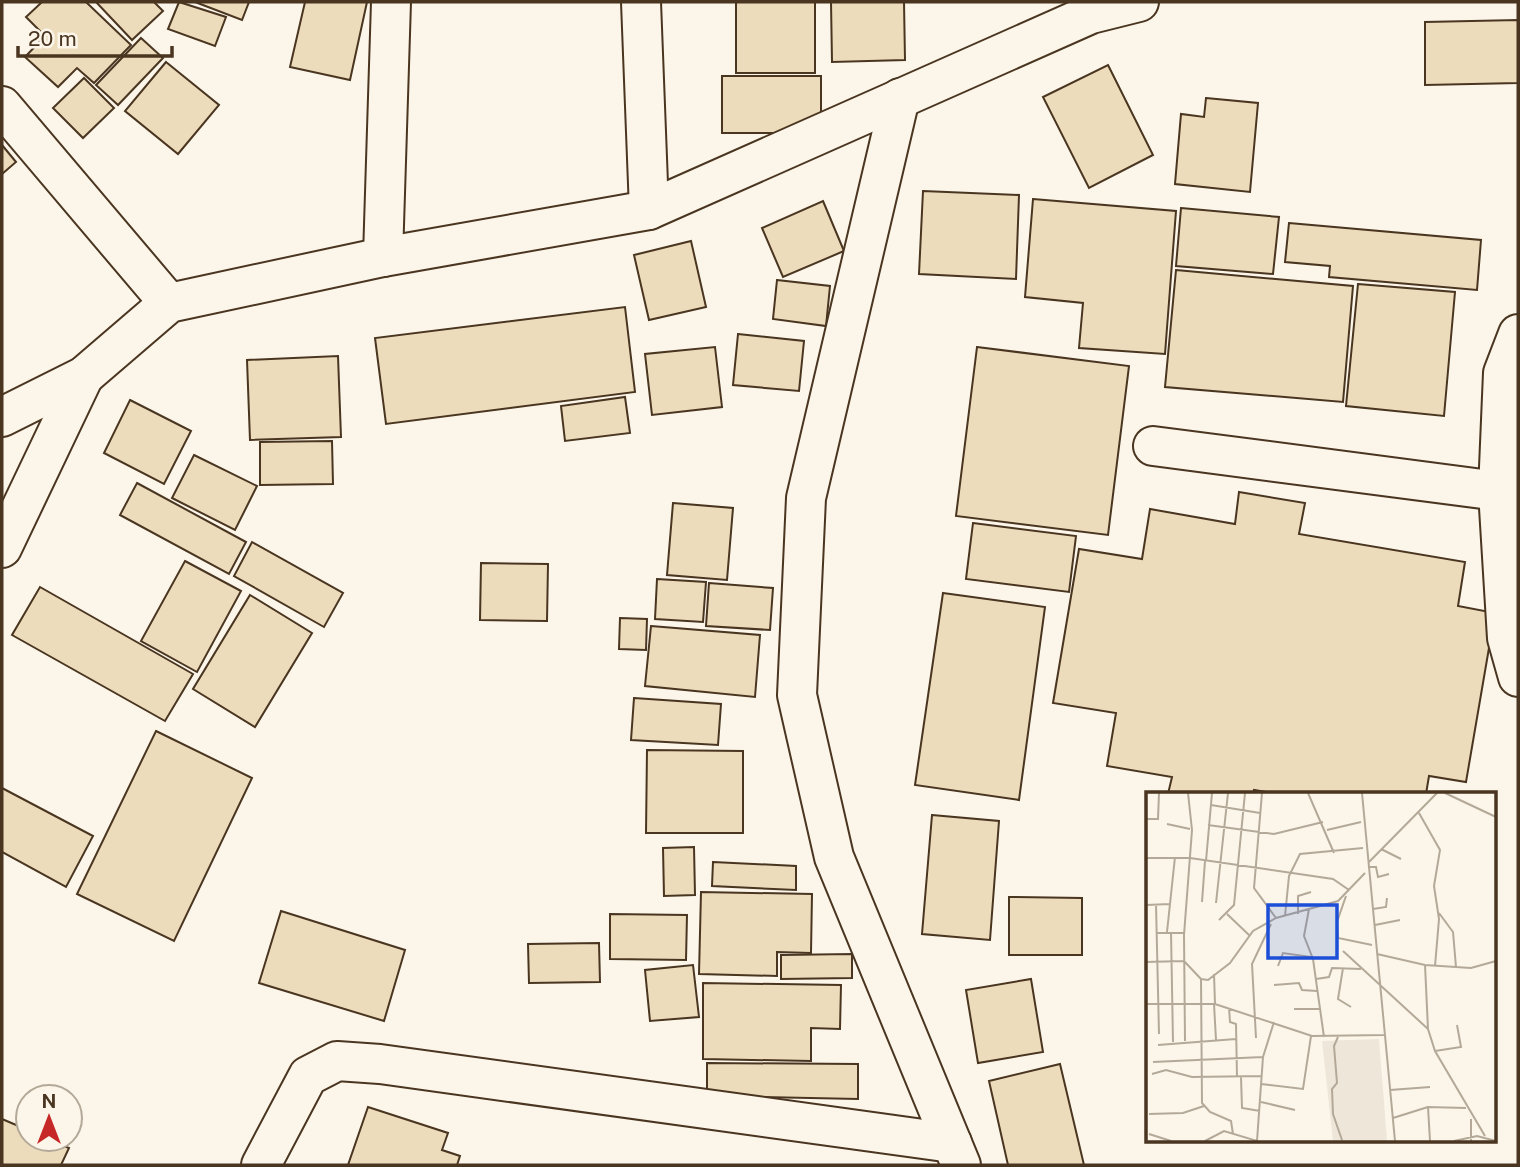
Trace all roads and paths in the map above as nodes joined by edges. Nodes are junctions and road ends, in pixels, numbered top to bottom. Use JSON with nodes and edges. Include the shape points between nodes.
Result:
{"nodes":[{"id":1,"x":391,"y":2,"type":"edge"},
{"id":2,"x":640,"y":2,"type":"edge"},
{"id":3,"x":1139,"y":2,"type":"edge"},
{"id":4,"x":900,"y":98,"type":"junction"},
{"id":5,"x":2,"y":106,"type":"edge"},
{"id":6,"x":649,"y":210,"type":"junction"},
{"id":7,"x":383,"y":257,"type":"junction"},
{"id":8,"x":169,"y":303,"type":"junction"},
{"id":9,"x":1518,"y":334,"type":"edge"},
{"id":10,"x":84,"y":376,"type":"junction"},
{"id":11,"x":2,"y":417,"type":"edge"},
{"id":12,"x":1153,"y":446,"type":"dead end"},
{"id":13,"x":1498,"y":491,"type":"junction"},
{"id":14,"x":2,"y":548,"type":"edge"},
{"id":15,"x":1518,"y":677,"type":"edge"},
{"id":16,"x":956,"y":1154,"type":"edge"},
{"id":17,"x":261,"y":1165,"type":"edge"}],
"edges":[{"from":1,"to":7,"type":"street"},
{"from":2,"to":6,"type":"street"},
{"from":3,"to":4,"type":"street","via":[[1091,14]]},
{"from":4,"to":6,"type":"street"},
{"from":4,"to":16,"type":"street","via":[[806,498],[797,695],[834,857]]},
{"from":5,"to":8,"type":"street"},
{"from":6,"to":7,"type":"street"},
{"from":7,"to":8,"type":"street"},
{"from":8,"to":10,"type":"street"},
{"from":9,"to":13,"type":"street","via":[[1503,373]]},
{"from":10,"to":11,"type":"street"},
{"from":10,"to":14,"type":"street"},
{"from":12,"to":13,"type":"street"},
{"from":13,"to":15,"type":"street","via":[[1507,638]]},
{"from":16,"to":17,"type":"street","via":[[394,1066],[337,1061],[309,1076]]}]}
